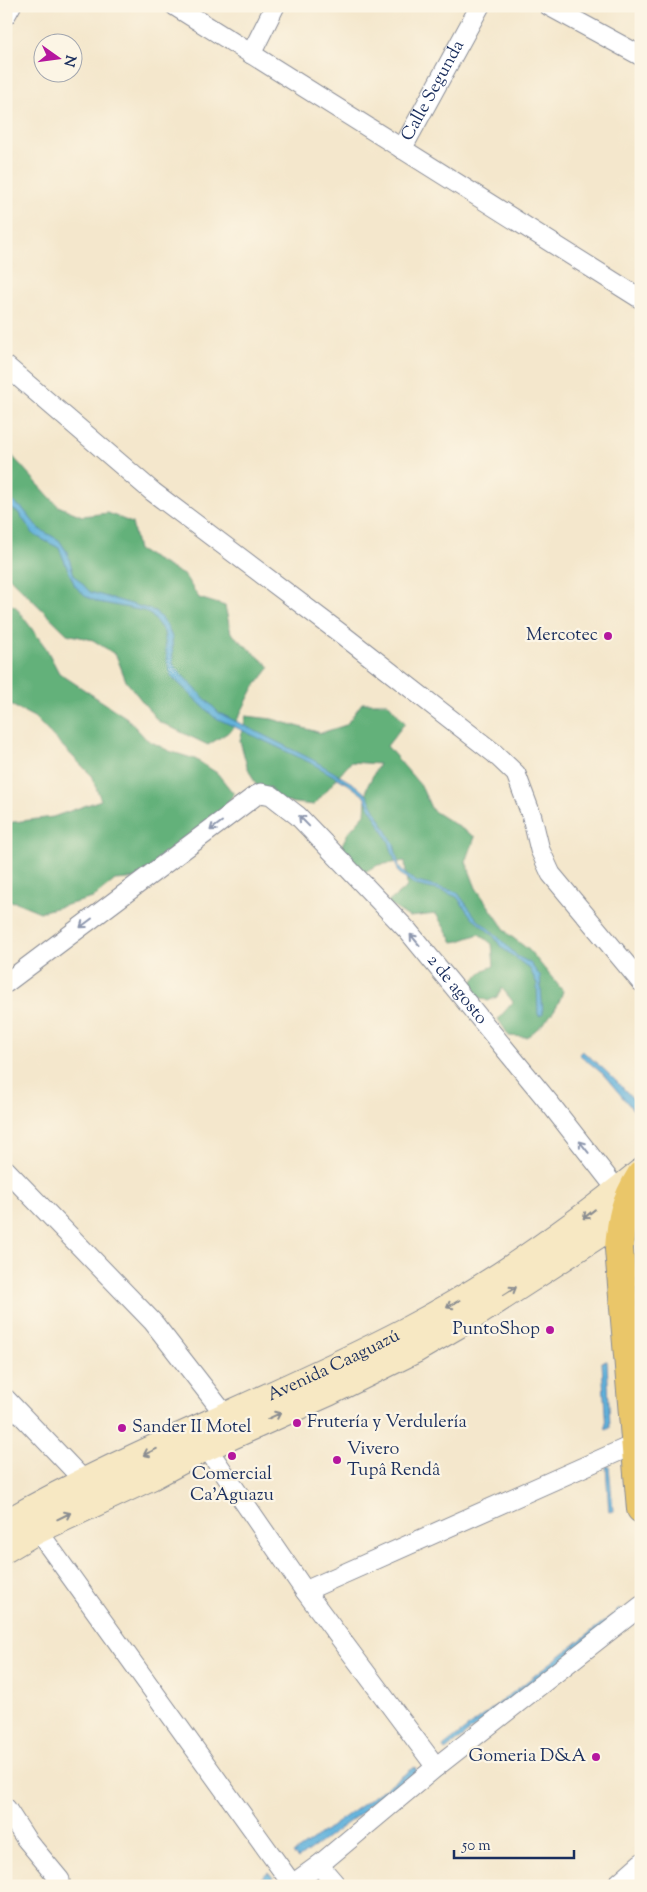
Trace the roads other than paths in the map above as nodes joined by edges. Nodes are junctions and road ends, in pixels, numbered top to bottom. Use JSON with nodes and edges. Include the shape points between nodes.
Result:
{"nodes":[{"id":1,"x":11,"y":6,"type":"edge"},
{"id":2,"x":175,"y":6,"type":"edge"},
{"id":3,"x":275,"y":6,"type":"edge"},
{"id":4,"x":480,"y":6,"type":"edge"},
{"id":5,"x":548,"y":6,"type":"edge"},
{"id":6,"x":6,"y":15,"type":"edge"},
{"id":7,"x":251,"y":54,"type":"junction"},
{"id":8,"x":641,"y":56,"type":"edge"},
{"id":9,"x":402,"y":149,"type":"junction"},
{"id":10,"x":641,"y":299,"type":"edge"},
{"id":11,"x":6,"y":366,"type":"edge"},
{"id":12,"x":641,"y":982,"type":"edge"},
{"id":13,"x":6,"y":983,"type":"edge"},
{"id":14,"x":6,"y":1170,"type":"edge"},
{"id":15,"x":641,"y":1174,"type":"edge"},
{"id":16,"x":618,"y":1191,"type":"junction"},
{"id":17,"x":621,"y":1219,"type":"junction"},
{"id":18,"x":6,"y":1399,"type":"edge"},
{"id":19,"x":230,"y":1425,"type":"junction"},
{"id":20,"x":200,"y":1438,"type":"junction"},
{"id":21,"x":635,"y":1444,"type":"junction"},
{"id":22,"x":93,"y":1490,"type":"junction"},
{"id":23,"x":641,"y":1509,"type":"edge"},
{"id":24,"x":23,"y":1522,"type":"edge"},
{"id":25,"x":6,"y":1548,"type":"edge"},
{"id":26,"x":305,"y":1591,"type":"junction"},
{"id":27,"x":641,"y":1606,"type":"edge"},
{"id":28,"x":436,"y":1767,"type":"junction"},
{"id":29,"x":6,"y":1808,"type":"edge"},
{"id":30,"x":641,"y":1863,"type":"edge"},
{"id":31,"x":319,"y":1865,"type":"junction"},
{"id":32,"x":59,"y":1884,"type":"edge"},
{"id":33,"x":291,"y":1885,"type":"edge"},
{"id":34,"x":337,"y":1886,"type":"edge"},
{"id":35,"x":615,"y":1886,"type":"edge"}],
"edges":[{"from":1,"to":6,"type":"street"},
{"from":2,"to":7,"type":"street"},
{"from":3,"to":7,"type":"street"},
{"from":4,"to":9,"type":"street","name":"Calle Segunda"},
{"from":5,"to":8,"type":"street"},
{"from":7,"to":9,"type":"street"},
{"from":9,"to":10,"type":"street"},
{"from":11,"to":12,"type":"street","via":[[152,492],[344,636],[494,753],[516,774],[551,874]]},
{"from":16,"to":13,"type":"street","name":"2 de agosto","one_way":true,"via":[[552,1105],[408,931],[298,816],[271,795],[261,793],[255,796]]},
{"from":14,"to":19,"type":"street","via":[[153,1322]]},
{"from":15,"to":16,"type":"street","name":"Avenida Caaguazú"},
{"from":15,"to":17,"type":"main road","via":[[629,1194]]},
{"from":16,"to":17,"type":"street"},
{"from":16,"to":19,"type":"street","name":"Avenida Caaguazú","one_way":true,"via":[[578,1223],[486,1284],[408,1331]]},
{"from":19,"to":17,"type":"street","name":"Avenida Caaguazú","one_way":true,"via":[[328,1392],[416,1349]]},
{"from":17,"to":21,"type":"main road","via":[[619,1249]]},
{"from":18,"to":22,"type":"street"},
{"from":19,"to":20,"type":"street","name":"Avenida Caaguazú"},
{"from":20,"to":22,"type":"street","name":"Avenida Caaguazú","via":[[150,1476]]},
{"from":20,"to":26,"type":"street"},
{"from":21,"to":23,"type":"main road"},
{"from":21,"to":26,"type":"street"},
{"from":22,"to":24,"type":"street","name":"Avenida Caaguazú"},
{"from":24,"to":25,"type":"street","name":"Avenida Caaguazú"},
{"from":24,"to":33,"type":"street"},
{"from":26,"to":28,"type":"street"},
{"from":27,"to":28,"type":"street"},
{"from":28,"to":31,"type":"street"},
{"from":29,"to":32,"type":"street"},
{"from":30,"to":35,"type":"street"},
{"from":31,"to":33,"type":"street"},
{"from":31,"to":34,"type":"street"}]}
